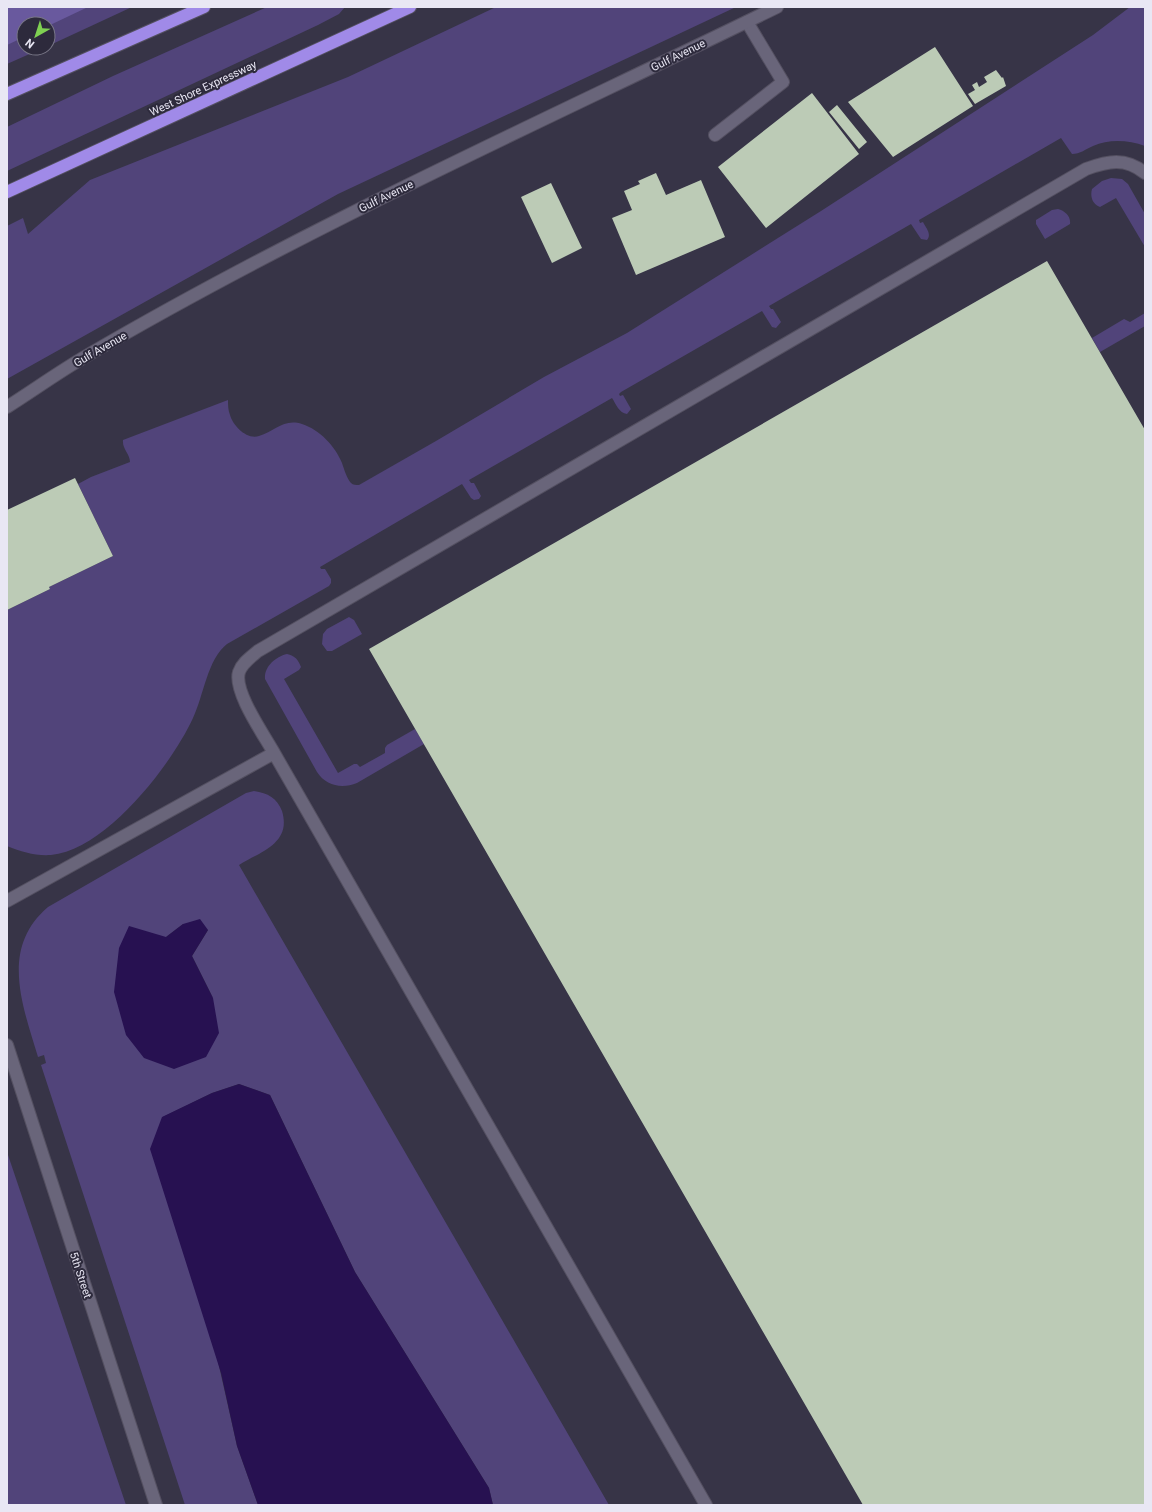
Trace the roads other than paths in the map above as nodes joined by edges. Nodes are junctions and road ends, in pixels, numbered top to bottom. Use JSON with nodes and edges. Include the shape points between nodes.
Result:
{"nodes":[{"id":1,"x":204,"y":7,"type":"edge"},
{"id":2,"x":410,"y":7,"type":"edge"},
{"id":3,"x":778,"y":7,"type":"edge"},
{"id":4,"x":747,"y":22,"type":"junction"},
{"id":5,"x":7,"y":94,"type":"edge"},
{"id":6,"x":715,"y":135,"type":"dead end"},
{"id":7,"x":1145,"y":173,"type":"edge"},
{"id":8,"x":7,"y":192,"type":"edge"},
{"id":9,"x":7,"y":407,"type":"edge"},
{"id":10,"x":274,"y":753,"type":"junction"},
{"id":11,"x":7,"y":901,"type":"edge"},
{"id":12,"x":7,"y":1045,"type":"edge"},
{"id":13,"x":156,"y":1505,"type":"edge"},
{"id":14,"x":706,"y":1505,"type":"edge"}],
"edges":[{"from":1,"to":5,"type":"highway"},
{"from":2,"to":8,"type":"highway","name":"West Shore Expressway"},
{"from":3,"to":4,"type":"street","name":"Gulf Avenue"},
{"from":4,"to":6,"type":"street","via":[[783,82]]},
{"from":4,"to":9,"type":"street","name":"Gulf Avenue","via":[[238,271],[86,356]]},
{"from":7,"to":10,"type":"street","via":[[1123,162],[1105,162],[1086,169],[258,651],[242,666],[239,672],[239,685]]},
{"from":10,"to":11,"type":"street"},
{"from":10,"to":14,"type":"street"},
{"from":12,"to":13,"type":"street","name":"5th Street"}]}
